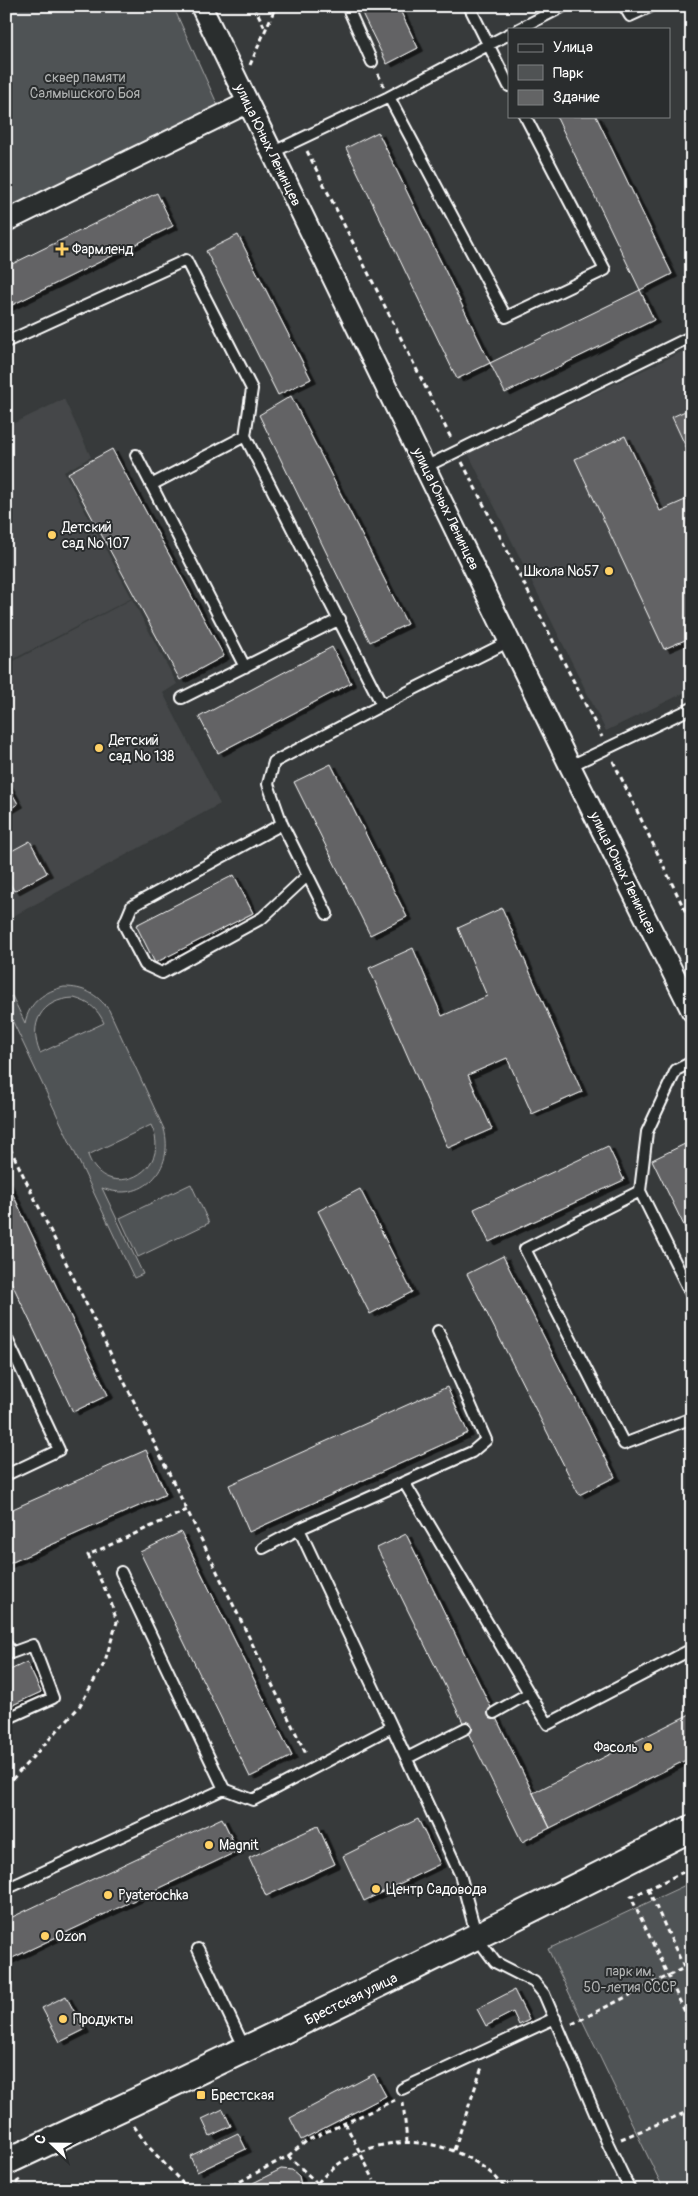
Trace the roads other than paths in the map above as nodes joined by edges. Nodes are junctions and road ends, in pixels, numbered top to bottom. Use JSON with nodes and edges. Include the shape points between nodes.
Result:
{"nodes":[{"id":1,"x":202,"y":6,"type":"edge"},
{"id":2,"x":347,"y":6,"type":"edge"},
{"id":3,"x":469,"y":6,"type":"edge"},
{"id":4,"x":564,"y":6,"type":"edge"},
{"id":5,"x":624,"y":6,"type":"edge"},
{"id":6,"x":652,"y":6,"type":"edge"},
{"id":7,"x":521,"y":28,"type":"edge"},
{"id":8,"x":508,"y":34,"type":"edge"},
{"id":9,"x":488,"y":44,"type":"junction"},
{"id":10,"x":372,"y":62,"type":"road end"},
{"id":11,"x":508,"y":84,"type":"edge"},
{"id":12,"x":243,"y":95,"type":"junction"},
{"id":13,"x":389,"y":97,"type":"junction"},
{"id":14,"x":526,"y":118,"type":"edge"},
{"id":15,"x":271,"y":153,"type":"junction"},
{"id":16,"x":6,"y":221,"type":"edge"},
{"id":17,"x":692,"y":336,"type":"edge"},
{"id":18,"x":6,"y":342,"type":"edge"},
{"id":19,"x":245,"y":436,"type":"junction"},
{"id":20,"x":136,"y":455,"type":"dead end"},
{"id":21,"x":425,"y":467,"type":"junction"},
{"id":22,"x":151,"y":485,"type":"junction"},
{"id":23,"x":340,"y":619,"type":"junction"},
{"id":24,"x":510,"y":641,"type":"junction"},
{"id":25,"x":244,"y":667,"type":"junction"},
{"id":26,"x":182,"y":698,"type":"dead end"},
{"id":27,"x":382,"y":705,"type":"junction"},
{"id":28,"x":692,"y":708,"type":"edge"},
{"id":29,"x":570,"y":766,"type":"junction"},
{"id":30,"x":282,"y":824,"type":"junction"},
{"id":31,"x":308,"y":876,"type":"junction"},
{"id":32,"x":326,"y":914,"type":"dead end"},
{"id":33,"x":692,"y":1011,"type":"edge"},
{"id":34,"x":692,"y":1062,"type":"edge"},
{"id":35,"x":640,"y":1191,"type":"junction"},
{"id":36,"x":692,"y":1296,"type":"edge"},
{"id":37,"x":438,"y":1331,"type":"dead end"},
{"id":38,"x":6,"y":1337,"type":"edge"},
{"id":39,"x":692,"y":1418,"type":"edge"},
{"id":40,"x":6,"y":1475,"type":"edge"},
{"id":41,"x":404,"y":1482,"type":"junction"},
{"id":42,"x":299,"y":1529,"type":"junction"},
{"id":43,"x":263,"y":1548,"type":"dead end"},
{"id":44,"x":121,"y":1572,"type":"dead end"},
{"id":45,"x":6,"y":1644,"type":"edge"},
{"id":46,"x":692,"y":1649,"type":"edge"},
{"id":47,"x":529,"y":1692,"type":"junction"},
{"id":48,"x":494,"y":1713,"type":"dead end"},
{"id":49,"x":6,"y":1719,"type":"edge"},
{"id":50,"x":392,"y":1727,"type":"junction"},
{"id":51,"x":466,"y":1728,"type":"dead end"},
{"id":52,"x":407,"y":1758,"type":"junction"},
{"id":53,"x":224,"y":1790,"type":"junction"},
{"id":54,"x":692,"y":1828,"type":"edge"},
{"id":55,"x":6,"y":1889,"type":"edge"},
{"id":56,"x":477,"y":1938,"type":"junction"},
{"id":57,"x":198,"y":1949,"type":"dead end"},
{"id":58,"x":555,"y":2018,"type":"junction"},
{"id":59,"x":246,"y":2050,"type":"junction"},
{"id":60,"x":402,"y":2089,"type":"dead end"},
{"id":61,"x":6,"y":2162,"type":"edge"},
{"id":62,"x":630,"y":2190,"type":"edge"}],
"edges":[{"from":1,"to":12,"type":"street","name":"улица Юных Ленинцев"},
{"from":2,"to":10,"type":"lane"},
{"from":3,"to":9,"type":"lane"},
{"from":4,"to":7,"type":"lane"},
{"from":5,"to":6,"type":"lane","via":[[630,16]]},
{"from":8,"to":9,"type":"lane"},
{"from":9,"to":11,"type":"lane"},
{"from":9,"to":13,"type":"lane"},
{"from":12,"to":15,"type":"street","name":"улица Юных Ленинцев"},
{"from":12,"to":16,"type":"street"},
{"from":13,"to":14,"type":"lane","via":[[506,318],[605,270]]},
{"from":13,"to":15,"type":"lane"},
{"from":15,"to":21,"type":"street","name":"улица Юных Ленинцев"},
{"from":17,"to":21,"type":"lane"},
{"from":18,"to":19,"type":"lane","via":[[186,260],[252,389]]},
{"from":19,"to":22,"type":"lane"},
{"from":19,"to":23,"type":"lane"},
{"from":20,"to":22,"type":"lane"},
{"from":21,"to":24,"type":"street","name":"улица Юных Ленинцев"},
{"from":22,"to":25,"type":"lane"},
{"from":23,"to":25,"type":"lane"},
{"from":23,"to":27,"type":"lane"},
{"from":24,"to":27,"type":"lane"},
{"from":24,"to":29,"type":"street","name":"улица Юных Ленинцев"},
{"from":25,"to":26,"type":"lane"},
{"from":27,"to":30,"type":"lane","via":[[274,762],[268,784]]},
{"from":28,"to":29,"type":"lane"},
{"from":29,"to":33,"type":"street","name":"улица Юных Ленинцев"},
{"from":30,"to":31,"type":"lane"},
{"from":30,"to":31,"type":"lane","via":[[132,906],[124,925],[145,965],[162,973],[262,918]]},
{"from":31,"to":32,"type":"lane"},
{"from":34,"to":35,"type":"lane","via":[[676,1070],[647,1132]]},
{"from":35,"to":36,"type":"lane"},
{"from":35,"to":39,"type":"lane","via":[[526,1249],[624,1444]]},
{"from":37,"to":41,"type":"lane","via":[[486,1440],[472,1452]]},
{"from":38,"to":40,"type":"lane","via":[[59,1450]]},
{"from":41,"to":42,"type":"lane"},
{"from":41,"to":47,"type":"lane"},
{"from":42,"to":43,"type":"lane"},
{"from":42,"to":50,"type":"lane"},
{"from":44,"to":53,"type":"lane"},
{"from":45,"to":49,"type":"lane","via":[[11,1653],[33,1645],[53,1698]]},
{"from":46,"to":47,"type":"lane","via":[[548,1724]]},
{"from":47,"to":48,"type":"lane"},
{"from":50,"to":52,"type":"lane"},
{"from":50,"to":53,"type":"lane","via":[[253,1800]]},
{"from":51,"to":52,"type":"lane"},
{"from":52,"to":56,"type":"lane","via":[[460,1874]]},
{"from":53,"to":55,"type":"lane"},
{"from":54,"to":56,"type":"street","name":"Брестская улица"},
{"from":56,"to":58,"type":"lane","via":[[495,1962],[534,1982],[544,1994]]},
{"from":56,"to":59,"type":"street","name":"Брестская улица"},
{"from":57,"to":59,"type":"lane"},
{"from":58,"to":60,"type":"lane"},
{"from":58,"to":62,"type":"lane"},
{"from":59,"to":61,"type":"street","name":"Брестская улица"}]}
